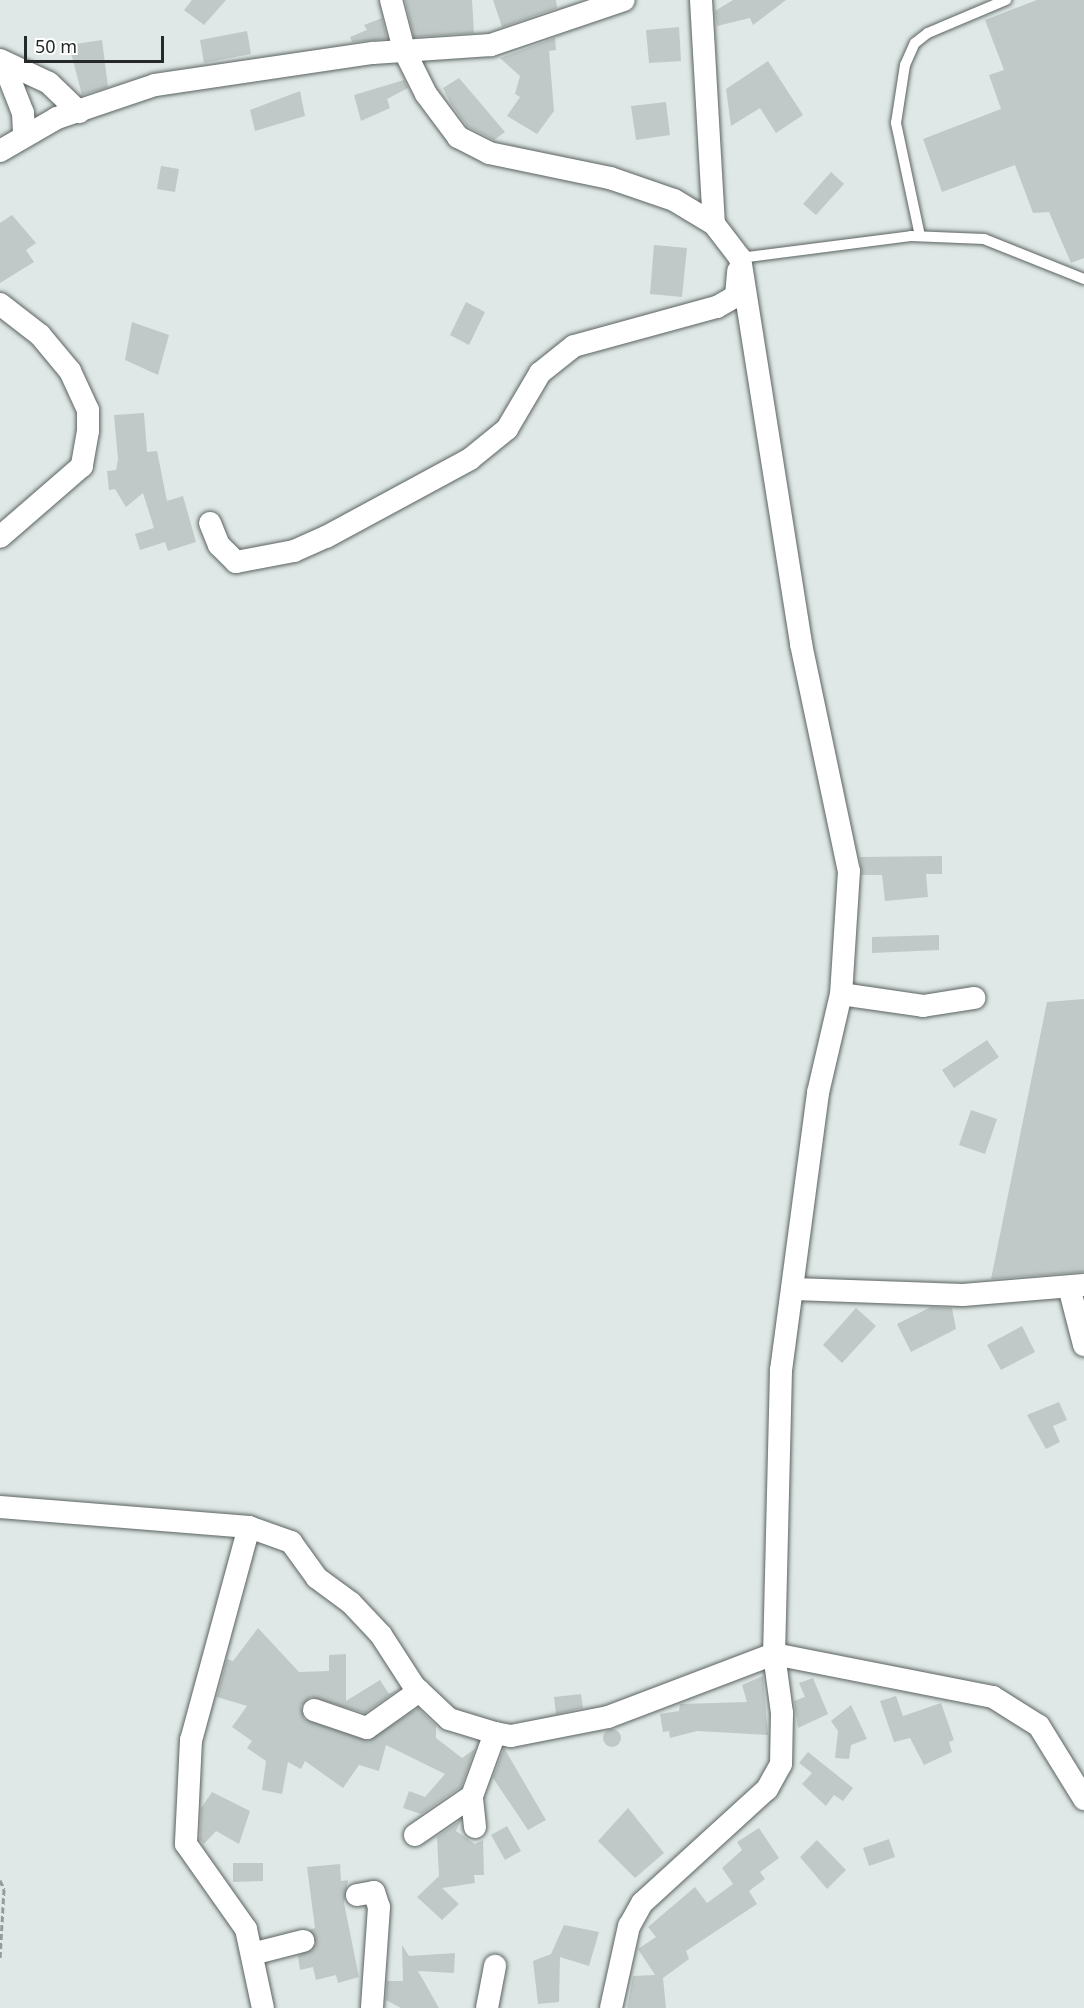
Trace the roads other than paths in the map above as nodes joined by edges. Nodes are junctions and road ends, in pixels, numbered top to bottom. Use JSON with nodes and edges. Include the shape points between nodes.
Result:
{"nodes":[{"id":1,"x":390,"y":0,"type":"edge"},
{"id":2,"x":624,"y":0,"type":"edge"},
{"id":3,"x":701,"y":0,"type":"edge"},
{"id":4,"x":1006,"y":0,"type":"edge"},
{"id":5,"x":405,"y":50,"type":"junction"},
{"id":6,"x":1,"y":61,"type":"edge"},
{"id":7,"x":79,"y":112,"type":"junction"},
{"id":8,"x":24,"y":133,"type":"junction"},
{"id":9,"x":0,"y":152,"type":"edge"},
{"id":10,"x":714,"y":224,"type":"junction"},
{"id":11,"x":920,"y":236,"type":"junction"},
{"id":12,"x":740,"y":258,"type":"junction"},
{"id":13,"x":1084,"y":279,"type":"edge"},
{"id":14,"x":0,"y":304,"type":"edge"},
{"id":15,"x":210,"y":523,"type":"dead end"},
{"id":16,"x":0,"y":537,"type":"edge"},
{"id":17,"x":841,"y":994,"type":"junction"},
{"id":18,"x":974,"y":998,"type":"dead end"},
{"id":19,"x":1077,"y":1286,"type":"edge"},
{"id":20,"x":794,"y":1289,"type":"junction"},
{"id":21,"x":1084,"y":1345,"type":"edge"},
{"id":22,"x":0,"y":1507,"type":"edge"},
{"id":23,"x":249,"y":1527,"type":"junction"},
{"id":24,"x":774,"y":1654,"type":"junction"},
{"id":25,"x":419,"y":1691,"type":"junction"},
{"id":26,"x":314,"y":1710,"type":"dead end"},
{"id":27,"x":495,"y":1733,"type":"junction"},
{"id":28,"x":472,"y":1796,"type":"junction"},
{"id":29,"x":1084,"y":1799,"type":"edge"},
{"id":30,"x":475,"y":1827,"type":"dead end"},
{"id":31,"x":415,"y":1835,"type":"dead end"},
{"id":32,"x":357,"y":1895,"type":"dead end"},
{"id":33,"x":303,"y":1941,"type":"dead end"},
{"id":34,"x":252,"y":1954,"type":"junction"},
{"id":35,"x":495,"y":1966,"type":"dead end"},
{"id":36,"x":263,"y":2008,"type":"edge"},
{"id":37,"x":372,"y":2008,"type":"edge"},
{"id":38,"x":487,"y":2008,"type":"edge"},
{"id":39,"x":611,"y":2008,"type":"edge"}],
"edges":[{"from":1,"to":5,"type":"street"},
{"from":2,"to":5,"type":"street","via":[[491,45]]},
{"from":3,"to":10,"type":"street"},
{"from":4,"to":11,"type":"lane","via":[[928,33],[915,43],[905,65],[896,123]]},
{"from":5,"to":7,"type":"street","via":[[155,86]]},
{"from":5,"to":10,"type":"street","via":[[449,129],[473,147],[513,160],[610,177],[674,200]]},
{"from":6,"to":7,"type":"street","via":[[49,83]]},
{"from":6,"to":8,"type":"street","via":[[23,113]]},
{"from":7,"to":8,"type":"street"},
{"from":8,"to":9,"type":"street"},
{"from":10,"to":12,"type":"street"},
{"from":11,"to":12,"type":"lane","via":[[832,243]]},
{"from":11,"to":13,"type":"lane","via":[[984,239]]},
{"from":12,"to":15,"type":"street","via":[[736,296],[717,307],[574,346],[540,373],[507,429],[470,459],[326,537],[294,551],[236,562],[219,545]]},
{"from":12,"to":17,"type":"street","via":[[801,644],[849,871]]},
{"from":14,"to":16,"type":"street","via":[[40,335],[70,371],[87,410],[88,431],[82,466]]},
{"from":17,"to":18,"type":"street","via":[[923,1006]]},
{"from":17,"to":20,"type":"street","via":[[816,1104]]},
{"from":19,"to":20,"type":"street","via":[[963,1294]]},
{"from":19,"to":21,"type":"street"},
{"from":20,"to":24,"type":"street","via":[[781,1370]]},
{"from":22,"to":23,"type":"street"},
{"from":23,"to":25,"type":"street","via":[[291,1542],[317,1578],[351,1603],[381,1635]]},
{"from":23,"to":34,"type":"street","via":[[219,1627],[185,1783],[186,1844],[246,1929]]},
{"from":24,"to":27,"type":"street","via":[[608,1718],[512,1736]]},
{"from":24,"to":29,"type":"street","via":[[993,1697],[1039,1726]]},
{"from":24,"to":39,"type":"street","via":[[782,1713],[781,1764],[767,1790],[642,1903],[629,1926]]},
{"from":25,"to":26,"type":"street","via":[[367,1728]]},
{"from":25,"to":27,"type":"street","via":[[450,1719]]},
{"from":27,"to":28,"type":"street"},
{"from":28,"to":30,"type":"street"},
{"from":28,"to":31,"type":"street"},
{"from":32,"to":37,"type":"street","via":[[374,1892],[379,1907]]},
{"from":33,"to":34,"type":"street"},
{"from":34,"to":36,"type":"street"},
{"from":35,"to":38,"type":"street"}]}
